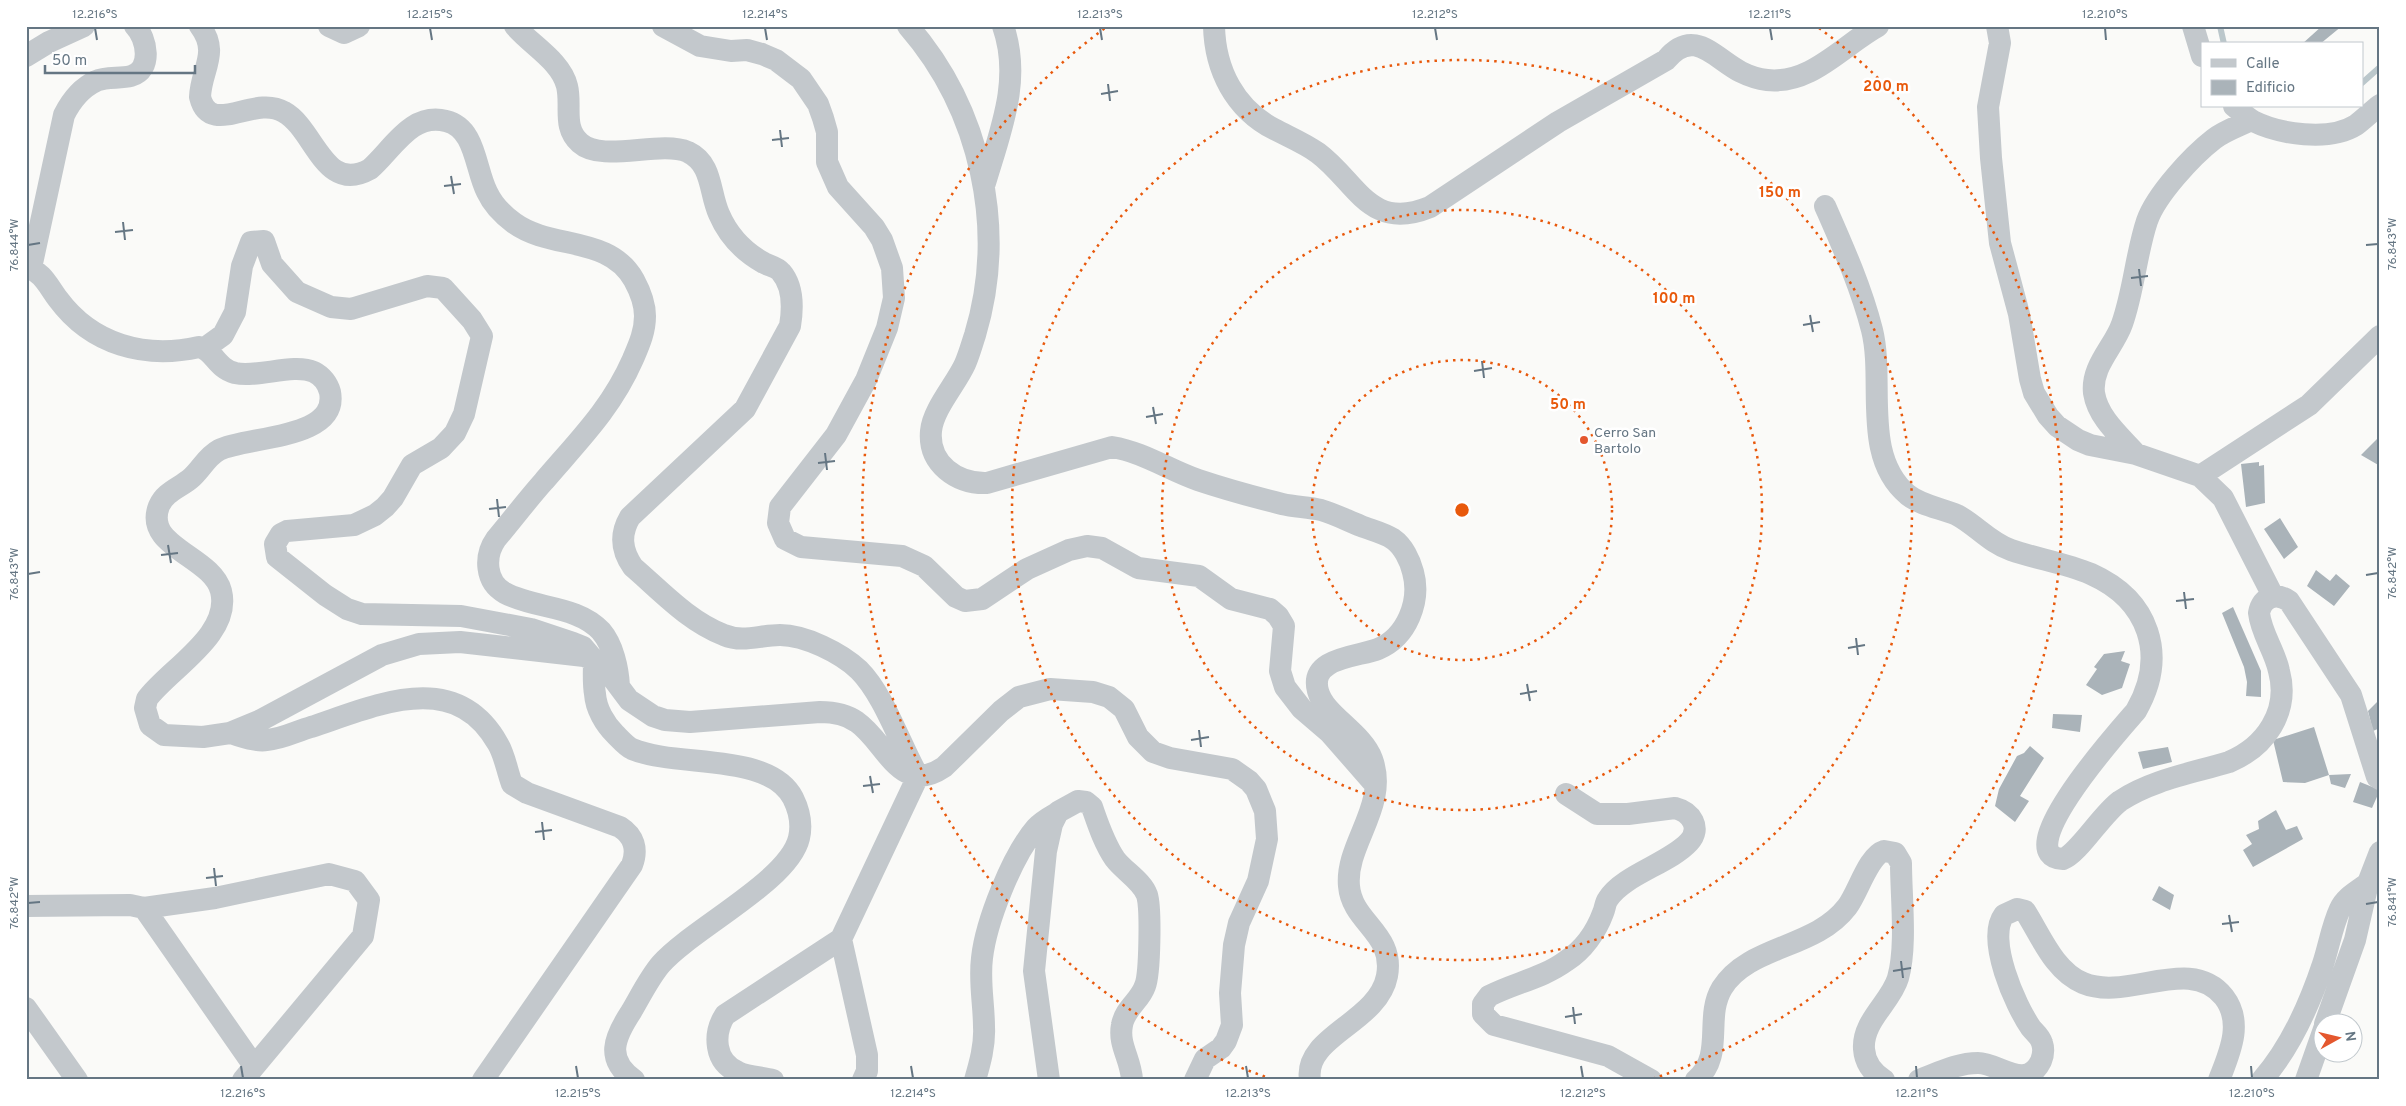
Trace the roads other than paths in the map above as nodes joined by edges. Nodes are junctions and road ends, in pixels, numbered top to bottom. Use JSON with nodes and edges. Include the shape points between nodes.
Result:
{"nodes":[{"id":1,"x":84,"y":26,"type":"edge"},
{"id":2,"x":135,"y":26,"type":"edge"},
{"id":3,"x":200,"y":26,"type":"edge"},
{"id":4,"x":329,"y":26,"type":"edge"},
{"id":5,"x":359,"y":26,"type":"edge"},
{"id":6,"x":515,"y":26,"type":"edge"},
{"id":7,"x":663,"y":26,"type":"edge"},
{"id":8,"x":908,"y":26,"type":"edge"},
{"id":9,"x":1003,"y":26,"type":"edge"},
{"id":10,"x":1214,"y":26,"type":"edge"},
{"id":11,"x":1878,"y":26,"type":"edge"},
{"id":12,"x":1997,"y":26,"type":"edge"},
{"id":13,"x":2192,"y":26,"type":"edge"},
{"id":14,"x":2201,"y":53,"type":"edge"},
{"id":15,"x":26,"y":56,"type":"edge"},
{"id":16,"x":2380,"y":105,"type":"edge"},
{"id":17,"x":2242,"y":113,"type":"edge"},
{"id":18,"x":984,"y":186,"type":"junction"},
{"id":19,"x":1825,"y":206,"type":"dead end"},
{"id":20,"x":29,"y":268,"type":"edge"},
{"id":21,"x":2380,"y":336,"type":"edge"},
{"id":22,"x":205,"y":348,"type":"junction"},
{"id":23,"x":2136,"y":454,"type":"junction"},
{"id":24,"x":2200,"y":476,"type":"junction"},
{"id":25,"x":2273,"y":596,"type":"junction"},
{"id":26,"x":594,"y":660,"type":"junction"},
{"id":27,"x":619,"y":688,"type":"junction"},
{"id":28,"x":230,"y":733,"type":"junction"},
{"id":29,"x":918,"y":776,"type":"junction"},
{"id":30,"x":2380,"y":779,"type":"edge"},
{"id":31,"x":1376,"y":786,"type":"junction"},
{"id":32,"x":1566,"y":794,"type":"dead end"},
{"id":33,"x":1058,"y":812,"type":"junction"},
{"id":34,"x":2380,"y":852,"type":"edge"},
{"id":35,"x":2368,"y":884,"type":"junction"},
{"id":36,"x":26,"y":906,"type":"edge"},
{"id":37,"x":144,"y":908,"type":"junction"},
{"id":38,"x":841,"y":939,"type":"junction"},
{"id":39,"x":26,"y":1008,"type":"edge"},
{"id":40,"x":2329,"y":1014,"type":"edge"},
{"id":41,"x":2314,"y":1057,"type":"edge"},
{"id":42,"x":248,"y":1073,"type":"edge"},
{"id":43,"x":77,"y":1080,"type":"edge"},
{"id":44,"x":483,"y":1080,"type":"edge"},
{"id":45,"x":634,"y":1080,"type":"edge"},
{"id":46,"x":773,"y":1080,"type":"edge"},
{"id":47,"x":863,"y":1080,"type":"edge"},
{"id":48,"x":975,"y":1080,"type":"edge"},
{"id":49,"x":1049,"y":1080,"type":"edge"},
{"id":50,"x":1132,"y":1080,"type":"edge"},
{"id":51,"x":1195,"y":1080,"type":"edge"},
{"id":52,"x":1310,"y":1080,"type":"edge"},
{"id":53,"x":1651,"y":1080,"type":"edge"},
{"id":54,"x":1696,"y":1080,"type":"edge"},
{"id":55,"x":1884,"y":1080,"type":"edge"},
{"id":56,"x":1919,"y":1080,"type":"edge"},
{"id":57,"x":2219,"y":1080,"type":"edge"},
{"id":58,"x":2262,"y":1080,"type":"edge"},
{"id":59,"x":2306,"y":1080,"type":"edge"}],
"edges":[{"from":1,"to":15,"type":"street"},
{"from":2,"to":20,"type":"street","via":[[146,45],[139,70],[133,76],[97,80],[75,97],[64,115]]},
{"from":3,"to":27,"type":"street","via":[[207,37],[210,52],[200,96],[211,114],[225,115],[262,106],[281,110],[298,122],[326,164],[348,175],[370,169],[412,126],[429,119],[448,121],[464,131],[487,193],[504,215],[541,236],[598,250],[617,261],[632,276],[643,302],[644,330],[621,386],[604,411],[496,539],[488,561],[492,578],[504,592],[569,613],[601,632],[615,661]]},
{"from":4,"to":5,"type":"street","via":[[344,33]]},
{"from":6,"to":29,"type":"street","via":[[562,74],[567,85],[568,122],[580,143],[594,151],[672,149],[695,157],[710,177],[715,207],[729,233],[752,255],[780,270],[790,290],[790,326],[745,409],[630,517],[623,534],[628,560],[695,621],[725,636],[745,640],[781,635],[814,643],[844,658],[875,690]]},
{"from":7,"to":31,"type":"street","via":[[700,46],[762,54],[776,60],[801,79],[818,104],[823,118],[827,132],[827,162],[838,187],[874,227],[892,268],[894,298],[887,328],[866,380],[836,435],[780,506],[778,523],[786,539],[801,547],[902,556],[924,566],[956,597],[965,601],[982,599],[1027,569],[1069,550],[1087,546],[1102,548],[1138,568],[1199,576],[1231,599],[1270,609],[1278,616],[1284,626],[1280,671],[1285,687]]},
{"from":8,"to":18,"type":"street","via":[[932,56],[958,103],[978,157]]},
{"from":9,"to":18,"type":"street","via":[[1011,56],[1010,92]]},
{"from":10,"to":11,"type":"street","via":[[1223,74],[1239,101],[1262,122],[1319,153],[1369,205],[1399,214],[1430,207],[1558,122],[1666,60],[1679,48],[1702,47],[1755,78],[1782,80],[1808,73]]},
{"from":12,"to":23,"type":"street","via":[[2000,42],[1988,107],[1991,158],[2000,243],[2019,314],[2030,379],[2040,405],[2067,434],[2090,445]]},
{"from":13,"to":14,"type":"street"},
{"from":16,"to":17,"type":"street","via":[[2354,126],[2324,133],[2288,132]]},
{"from":17,"to":23,"type":"street","via":[[2169,183],[2148,219],[2128,307],[2120,330],[2095,376],[2098,408]]},
{"from":18,"to":31,"type":"street","via":[[988,246],[982,306],[965,364],[933,421],[932,443],[940,463],[956,478],[987,483],[1112,447],[1196,480],[1284,504],[1322,510],[1393,539],[1408,558],[1414,575],[1416,593],[1410,616],[1398,636],[1379,649],[1327,666],[1321,671],[1317,687],[1323,702],[1367,748]]},
{"from":19,"to":25,"type":"street","via":[[1851,265],[1872,331],[1878,368],[1876,396],[1880,447],[1889,472],[1908,495],[1958,516],[2009,550],[2090,574],[2117,588],[2136,609],[2148,634],[2152,665],[2144,696],[2055,818],[2049,840],[2053,856],[2063,859],[2073,854],[2098,821],[2119,802],[2142,788],[2242,757],[2264,739],[2281,700],[2279,671],[2259,613],[2263,602]]},
{"from":20,"to":22,"type":"street","via":[[46,280],[68,312],[82,325],[115,343],[131,349],[165,352]]},
{"from":21,"to":24,"type":"street","via":[[2309,405]]},
{"from":22,"to":26,"type":"street","via":[[223,335],[234,312],[242,266],[251,242],[264,241],[272,264],[297,292],[331,307],[351,309],[427,286],[443,288],[482,336],[464,414],[456,433],[442,448],[412,465],[393,498],[375,515],[354,524],[287,531],[275,544],[277,557],[325,595],[362,614],[461,616],[531,629],[578,645]]},
{"from":22,"to":28,"type":"street","via":[[223,368],[237,373],[314,372],[326,383],[330,399],[321,420],[304,428],[230,446],[212,455],[192,478],[170,491],[157,514],[160,531],[172,544],[208,570],[218,584],[222,603],[221,614],[210,633],[147,699],[146,717],[156,732],[164,735],[204,737]]},
{"from":23,"to":24,"type":"street"},
{"from":24,"to":25,"type":"street","via":[[2223,498]]},
{"from":25,"to":30,"type":"street","via":[[2289,601],[2351,696]]},
{"from":26,"to":27,"type":"street","via":[[612,676]]},
{"from":26,"to":28,"type":"street","via":[[584,656],[460,642],[420,644],[382,655],[261,720]]},
{"from":26,"to":45,"type":"street","via":[[594,696],[606,725],[630,748],[671,760],[763,771],[774,776],[790,793],[799,814],[796,849],[782,868],[661,964],[616,1038],[616,1057],[620,1067]]},
{"from":27,"to":29,"type":"street","via":[[640,709],[677,722],[820,712],[840,714],[866,730],[902,770]]},
{"from":28,"to":44,"type":"street","via":[[266,741],[393,700],[438,699],[467,711],[491,733],[500,746],[512,784],[620,827],[630,835],[636,849],[632,865]]},
{"from":29,"to":38,"type":"street"},
{"from":29,"to":51,"type":"street","via":[[936,773],[944,767],[1010,704],[1030,693],[1050,689],[1093,692],[1109,697],[1124,709],[1138,737],[1153,752],[1170,758],[1223,766],[1249,781],[1262,799],[1267,839],[1258,881],[1239,923],[1234,945],[1230,969],[1230,1033],[1221,1048],[1205,1059]]},
{"from":31,"to":52,"type":"street","via":[[1352,861],[1349,885],[1355,907],[1380,936],[1388,974],[1379,998],[1371,1008],[1316,1052],[1309,1068]]},
{"from":32,"to":53,"type":"street","via":[[1597,814],[1683,810],[1693,821],[1694,834],[1686,845],[1608,899],[1593,933],[1566,961],[1489,996],[1483,1004],[1483,1014],[1494,1025],[1608,1056]]},
{"from":33,"to":48,"type":"street","via":[[1036,827],[1018,855],[992,916],[982,958],[980,994],[984,1028]]},
{"from":33,"to":49,"type":"street","via":[[1046,851],[1034,972]]},
{"from":33,"to":50,"type":"street","via":[[1078,801],[1092,807],[1113,856],[1147,895],[1148,972],[1145,988],[1125,1015],[1121,1035],[1131,1063]]},
{"from":34,"to":35,"type":"street"},
{"from":35,"to":40,"type":"street","via":[[2355,940]]},
{"from":35,"to":58,"type":"street","via":[[2347,898],[2340,908],[2302,1019],[2276,1064]]},
{"from":36,"to":37,"type":"street","via":[[130,905]]},
{"from":37,"to":42,"type":"street"},
{"from":37,"to":42,"type":"street","via":[[215,898],[329,874],[355,880],[369,900],[363,936]]},
{"from":38,"to":46,"type":"street","via":[[725,1015],[721,1022],[718,1047],[725,1062],[738,1072]]},
{"from":38,"to":47,"type":"street","via":[[867,1055],[867,1071]]},
{"from":39,"to":43,"type":"street"},
{"from":41,"to":59,"type":"street"},
{"from":54,"to":55,"type":"street","via":[[1712,1058],[1713,1012],[1728,980],[1746,964],[1811,936],[1836,920],[1856,894],[1874,857],[1884,851],[1895,854],[1901,863],[1901,960],[1898,980],[1867,1030],[1864,1049],[1870,1068]]},
{"from":56,"to":57,"type":"street","via":[[1956,1066],[1978,1063],[2018,1076],[2038,1067],[2044,1051],[2042,1042],[2011,993],[2003,968],[1997,928],[2004,915],[2017,909],[2024,911],[2063,970],[2082,983],[2115,989],[2188,978],[2205,982],[2220,992],[2232,1011],[2234,1027]]}]}
